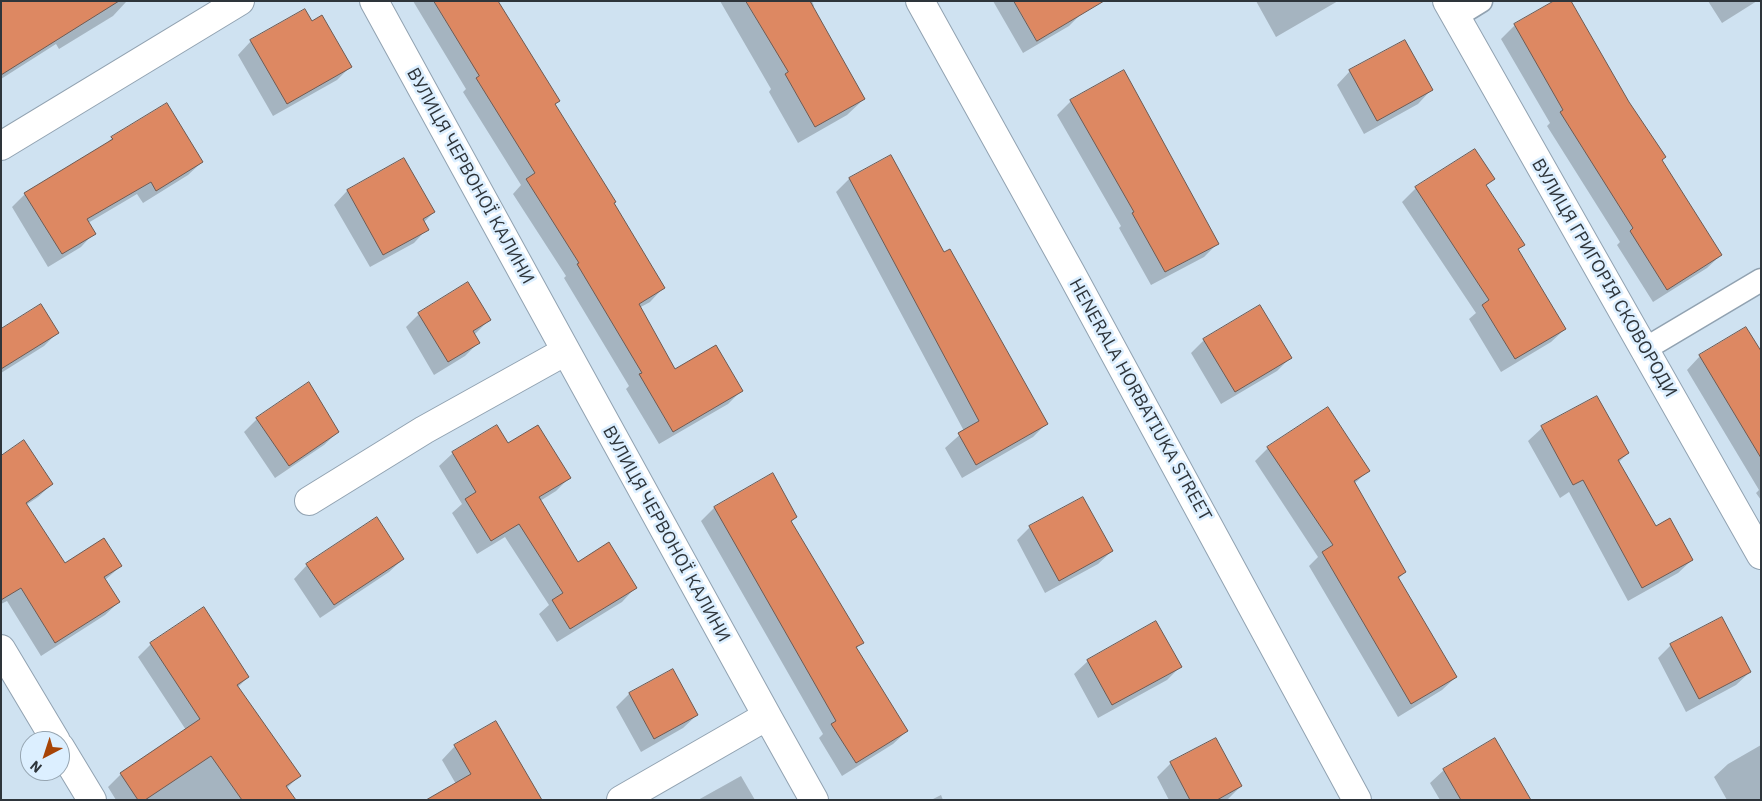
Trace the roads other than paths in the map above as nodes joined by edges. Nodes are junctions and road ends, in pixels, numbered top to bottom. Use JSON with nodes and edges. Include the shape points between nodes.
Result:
{"nodes":[{"id":1,"x":240,"y":1,"type":"edge"},
{"id":2,"x":374,"y":1,"type":"edge"},
{"id":3,"x":920,"y":1,"type":"edge"},
{"id":4,"x":1481,"y":1,"type":"edge"},
{"id":5,"x":1451,"y":9,"type":"edge"},
{"id":6,"x":1,"y":146,"type":"edge"},
{"id":7,"x":1761,"y":280,"type":"edge"},
{"id":8,"x":1645,"y":349,"type":"junction"},
{"id":9,"x":566,"y":352,"type":"junction"},
{"id":10,"x":309,"y":501,"type":"dead end"},
{"id":11,"x":1761,"y":554,"type":"edge"},
{"id":12,"x":1,"y":649,"type":"edge"},
{"id":13,"x":767,"y":716,"type":"junction"},
{"id":14,"x":50,"y":731,"type":"edge"},
{"id":15,"x":70,"y":764,"type":"edge"},
{"id":16,"x":92,"y":800,"type":"edge"},
{"id":17,"x":621,"y":800,"type":"edge"},
{"id":18,"x":814,"y":800,"type":"edge"},
{"id":19,"x":1357,"y":800,"type":"edge"}],
"edges":[{"from":1,"to":6,"type":"street"},
{"from":2,"to":9,"type":"street","name":"ВУЛИЦЯ ЧЕРВОНОЇ КАЛИНИ"},
{"from":3,"to":19,"type":"street","name":"HENERALA HORBATIUKA STREET"},
{"from":4,"to":5,"type":"lane"},
{"from":5,"to":8,"type":"street","name":"ВУЛИЦЯ ГРИГОРІЯ СКОВОРОДИ"},
{"from":7,"to":8,"type":"lane"},
{"from":8,"to":11,"type":"street","name":"ВУЛИЦЯ ГРИГОРІЯ СКОВОРОДИ"},
{"from":9,"to":10,"type":"street","via":[[424,430]]},
{"from":9,"to":13,"type":"street","name":"ВУЛИЦЯ ЧЕРВОНОЇ КАЛИНИ"},
{"from":12,"to":14,"type":"street"},
{"from":13,"to":17,"type":"street"},
{"from":13,"to":18,"type":"street","name":"ВУЛИЦЯ ЧЕРВОНОЇ КАЛИНИ"},
{"from":15,"to":16,"type":"street"}]}
